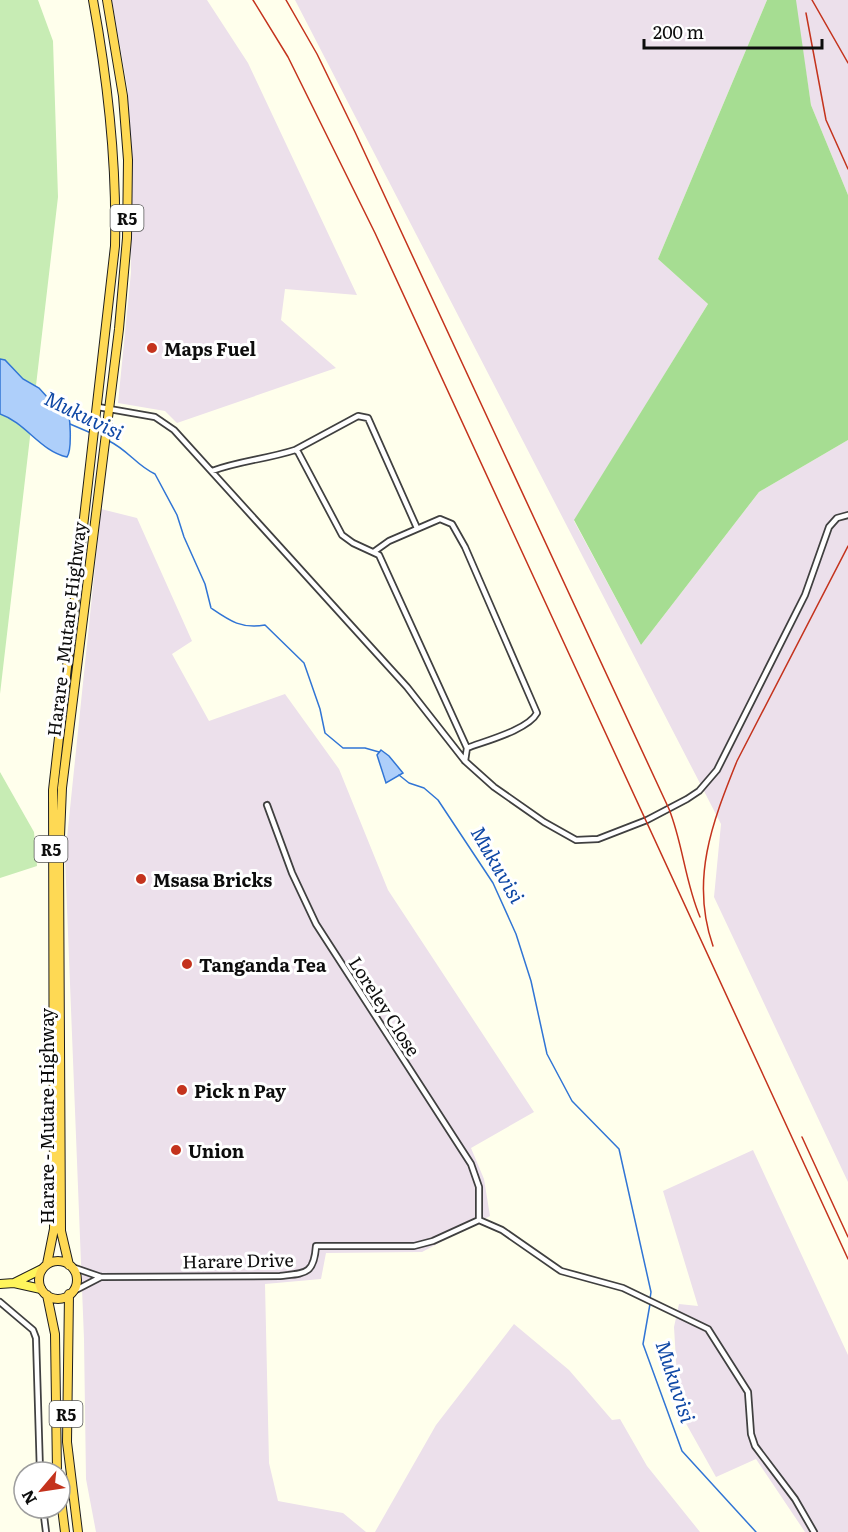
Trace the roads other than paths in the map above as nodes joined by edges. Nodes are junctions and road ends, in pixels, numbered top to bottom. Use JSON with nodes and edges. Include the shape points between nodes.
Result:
{"nodes":[{"id":1,"x":93,"y":0,"type":"edge"},
{"id":2,"x":107,"y":0,"type":"edge"},
{"id":3,"x":98,"y":407,"type":"junction"},
{"id":4,"x":109,"y":409,"type":"junction"},
{"id":5,"x":295,"y":450,"type":"junction"},
{"id":6,"x":212,"y":471,"type":"junction"},
{"id":7,"x":848,"y":515,"type":"edge"},
{"id":8,"x":417,"y":528,"type":"junction"},
{"id":9,"x":375,"y":551,"type":"junction"},
{"id":10,"x":467,"y":748,"type":"junction"},
{"id":11,"x":465,"y":762,"type":"junction"},
{"id":12,"x":267,"y":805,"type":"dead end"},
{"id":13,"x":478,"y":1220,"type":"junction"},
{"id":14,"x":70,"y":1266,"type":"junction"},
{"id":15,"x":44,"y":1267,"type":"junction"},
{"id":16,"x":101,"y":1276,"type":"junction"},
{"id":17,"x":14,"y":1283,"type":"junction"},
{"id":18,"x":0,"y":1284,"type":"edge"},
{"id":19,"x":44,"y":1292,"type":"junction"},
{"id":20,"x":71,"y":1293,"type":"junction"},
{"id":21,"x":0,"y":1302,"type":"edge"},
{"id":22,"x":39,"y":1460,"type":"edge"},
{"id":23,"x":57,"y":1460,"type":"edge"},
{"id":24,"x":78,"y":1532,"type":"edge"},
{"id":25,"x":814,"y":1532,"type":"edge"}],
"edges":[{"from":1,"to":3,"type":"highway","name":"Harare - Mutare Highway","number":"R5","via":[[109,93],[116,187],[115,246]]},
{"from":2,"to":4,"type":"highway","name":"Harare - Mutare Highway","number":"R5","via":[[123,96],[128,187],[127,238]]},
{"from":3,"to":4,"type":"street"},
{"from":3,"to":15,"type":"highway","name":"Harare - Mutare Highway","number":"R5","via":[[53,790],[54,1229]]},
{"from":4,"to":6,"type":"street","via":[[161,420]]},
{"from":4,"to":14,"type":"highway","name":"Harare - Mutare Highway","number":"R5","via":[[59,836],[61,1231]]},
{"from":5,"to":6,"type":"street"},
{"from":5,"to":8,"type":"street","via":[[358,416],[368,418]]},
{"from":5,"to":9,"type":"street","via":[[342,535]]},
{"from":6,"to":11,"type":"street","via":[[413,694]]},
{"from":7,"to":11,"type":"street","via":[[837,518],[829,527],[805,595],[717,770],[687,800],[598,839],[576,840],[513,801]]},
{"from":8,"to":9,"type":"street"},
{"from":8,"to":10,"type":"street","via":[[440,519],[448,520],[455,529],[536,709],[535,717],[514,730]]},
{"from":9,"to":10,"type":"street"},
{"from":10,"to":11,"type":"street"},
{"from":12,"to":13,"type":"street","name":"Loreley Close","via":[[291,873],[316,924],[471,1164],[479,1187]]},
{"from":13,"to":16,"type":"street","name":"Harare Drive","via":[[414,1246],[316,1246],[312,1265],[303,1274]]},
{"from":13,"to":25,"type":"street","via":[[502,1230],[561,1271],[614,1285],[703,1325],[748,1392],[755,1446],[795,1499]]},
{"from":14,"to":15,"type":"highway","via":[[56,1261]]},
{"from":14,"to":16,"type":"street","name":"Harare Drive"},
{"from":14,"to":20,"type":"highway","number":"R5","via":[[76,1279]]},
{"from":15,"to":17,"type":"main road"},
{"from":15,"to":19,"type":"highway","number":"R5","via":[[39,1278]]},
{"from":16,"to":20,"type":"street","name":"Harare Drive"},
{"from":17,"to":18,"type":"main road"},
{"from":17,"to":19,"type":"main road"},
{"from":19,"to":20,"type":"highway","via":[[58,1298]]},
{"from":19,"to":23,"type":"highway","number":"R5","via":[[55,1334]]},
{"from":20,"to":24,"type":"highway","number":"R5","via":[[67,1442]]},
{"from":21,"to":22,"type":"street","via":[[33,1330],[36,1338]]}]}
